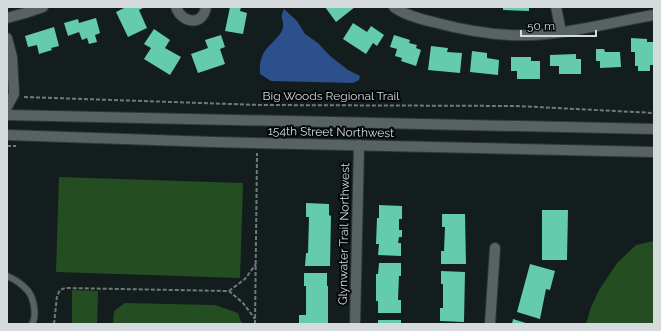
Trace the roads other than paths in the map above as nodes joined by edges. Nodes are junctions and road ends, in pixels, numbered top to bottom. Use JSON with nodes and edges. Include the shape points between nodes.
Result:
{"nodes":[{"id":1,"x":43,"y":7,"type":"edge"},
{"id":2,"x":176,"y":7,"type":"edge"},
{"id":3,"x":206,"y":7,"type":"edge"},
{"id":4,"x":394,"y":7,"type":"edge"},
{"id":5,"x":556,"y":7,"type":"edge"},
{"id":6,"x":654,"y":15,"type":"edge"},
{"id":7,"x":7,"y":18,"type":"edge"},
{"id":8,"x":561,"y":32,"type":"junction"},
{"id":9,"x":7,"y":38,"type":"edge"},
{"id":10,"x":7,"y":106,"type":"edge"},
{"id":11,"x":7,"y":115,"type":"edge"},
{"id":12,"x":654,"y":129,"type":"edge"},
{"id":13,"x":7,"y":135,"type":"edge"},
{"id":14,"x":359,"y":145,"type":"junction"},
{"id":15,"x":654,"y":152,"type":"edge"},
{"id":16,"x":495,"y":248,"type":"dead end"},
{"id":17,"x":7,"y":276,"type":"edge"},
{"id":18,"x":32,"y":324,"type":"edge"},
{"id":19,"x":355,"y":324,"type":"edge"},
{"id":20,"x":490,"y":324,"type":"edge"}],
"edges":[{"from":1,"to":7,"type":"street"},
{"from":2,"to":3,"type":"street","via":[[183,18],[190,21],[203,16]]},
{"from":4,"to":8,"type":"street","via":[[421,19],[447,26],[500,34]]},
{"from":5,"to":8,"type":"street"},
{"from":6,"to":8,"type":"street"},
{"from":9,"to":10,"type":"street","via":[[12,57],[14,94]]},
{"from":11,"to":12,"type":"street","name":"154th Street Northwest"},
{"from":13,"to":14,"type":"street","name":"154th Street Northwest"},
{"from":14,"to":15,"type":"street","name":"154th Street Northwest"},
{"from":14,"to":19,"type":"street","name":"Glynwater Trail Northwest"},
{"from":16,"to":20,"type":"street"},
{"from":17,"to":18,"type":"lane","via":[[29,291],[34,304]]}]}
